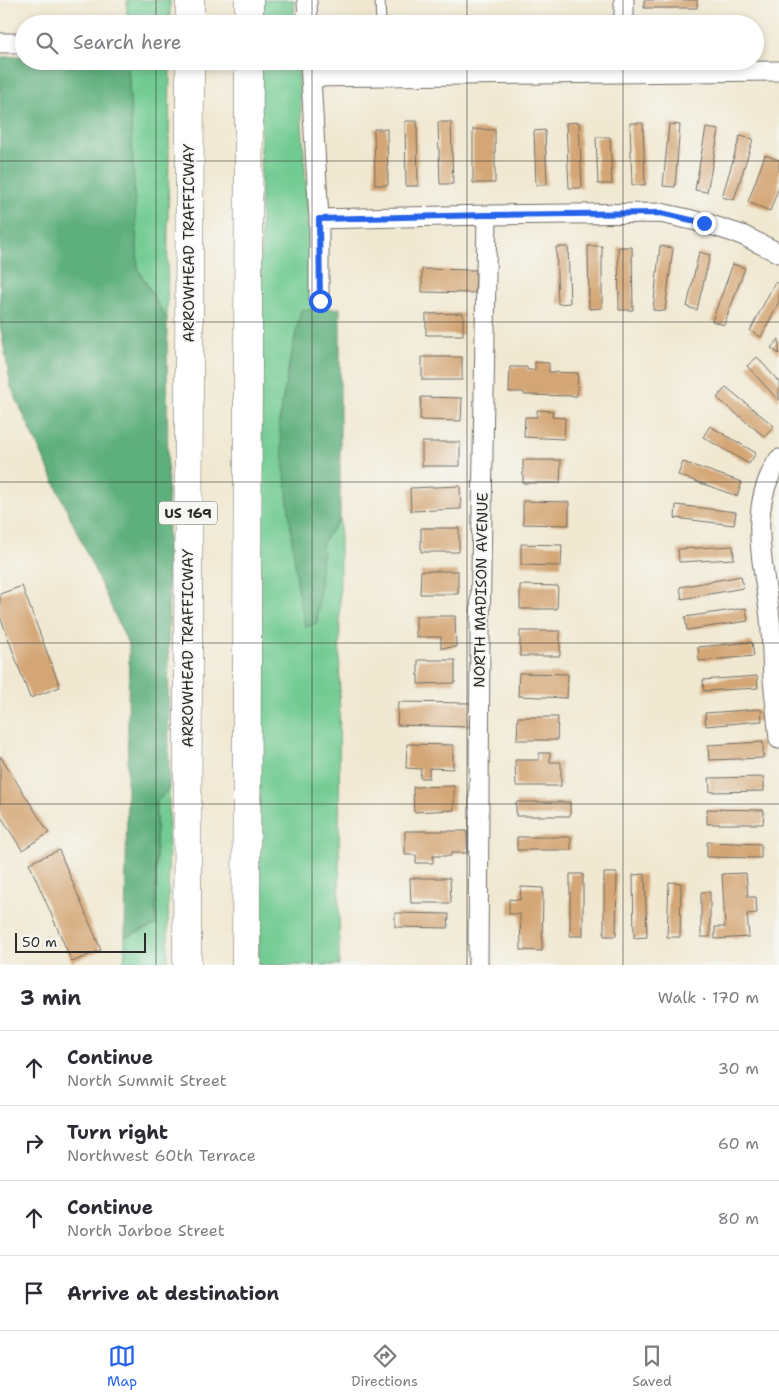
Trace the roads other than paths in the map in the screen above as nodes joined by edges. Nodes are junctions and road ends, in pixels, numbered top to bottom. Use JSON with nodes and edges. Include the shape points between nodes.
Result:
{"nodes":[{"id":1,"x":190,"y":0,"type":"edge"},
{"id":2,"x":249,"y":0,"type":"edge"},
{"id":3,"x":307,"y":0,"type":"edge"},
{"id":4,"x":380,"y":0,"type":"edge"},
{"id":5,"x":624,"y":0,"type":"edge"},
{"id":6,"x":190,"y":15,"type":"edge"},
{"id":7,"x":249,"y":15,"type":"edge"},
{"id":8,"x":308,"y":15,"type":"edge"},
{"id":9,"x":381,"y":15,"type":"edge"},
{"id":10,"x":624,"y":15,"type":"edge"},
{"id":11,"x":15,"y":42,"type":"edge"},
{"id":12,"x":0,"y":43,"type":"edge"},
{"id":13,"x":190,"y":70,"type":"edge"},
{"id":14,"x":249,"y":70,"type":"edge"},
{"id":15,"x":311,"y":70,"type":"edge"},
{"id":16,"x":740,"y":70,"type":"edge"},
{"id":17,"x":779,"y":71,"type":"edge"},
{"id":18,"x":487,"y":215,"type":"junction"},
{"id":19,"x":319,"y":219,"type":"junction"},
{"id":20,"x":779,"y":253,"type":"edge"},
{"id":21,"x":320,"y":301,"type":"dead end"},
{"id":22,"x":779,"y":459,"type":"edge"},
{"id":23,"x":779,"y":739,"type":"edge"},
{"id":24,"x":186,"y":965,"type":"edge"},
{"id":25,"x":246,"y":965,"type":"edge"},
{"id":26,"x":478,"y":965,"type":"edge"}],
"edges":[{"from":1,"to":6,"type":"highway"},
{"from":2,"to":7,"type":"highway"},
{"from":3,"to":8,"type":"street"},
{"from":4,"to":9,"type":"lane"},
{"from":5,"to":10,"type":"street"},
{"from":11,"to":12,"type":"street"},
{"from":13,"to":24,"type":"highway","name":"ARROWHEAD TRAFFICWAY","number":"US 169"},
{"from":14,"to":25,"type":"highway"},
{"from":15,"to":19,"type":"street"},
{"from":16,"to":17,"type":"street"},
{"from":18,"to":19,"type":"street"},
{"from":18,"to":20,"type":"street","via":[[661,213],[742,235]]},
{"from":18,"to":26,"type":"street","name":"NORTH MADISON AVENUE"},
{"from":19,"to":21,"type":"street"},
{"from":22,"to":23,"type":"street","via":[[766,484],[759,519]]}]}
